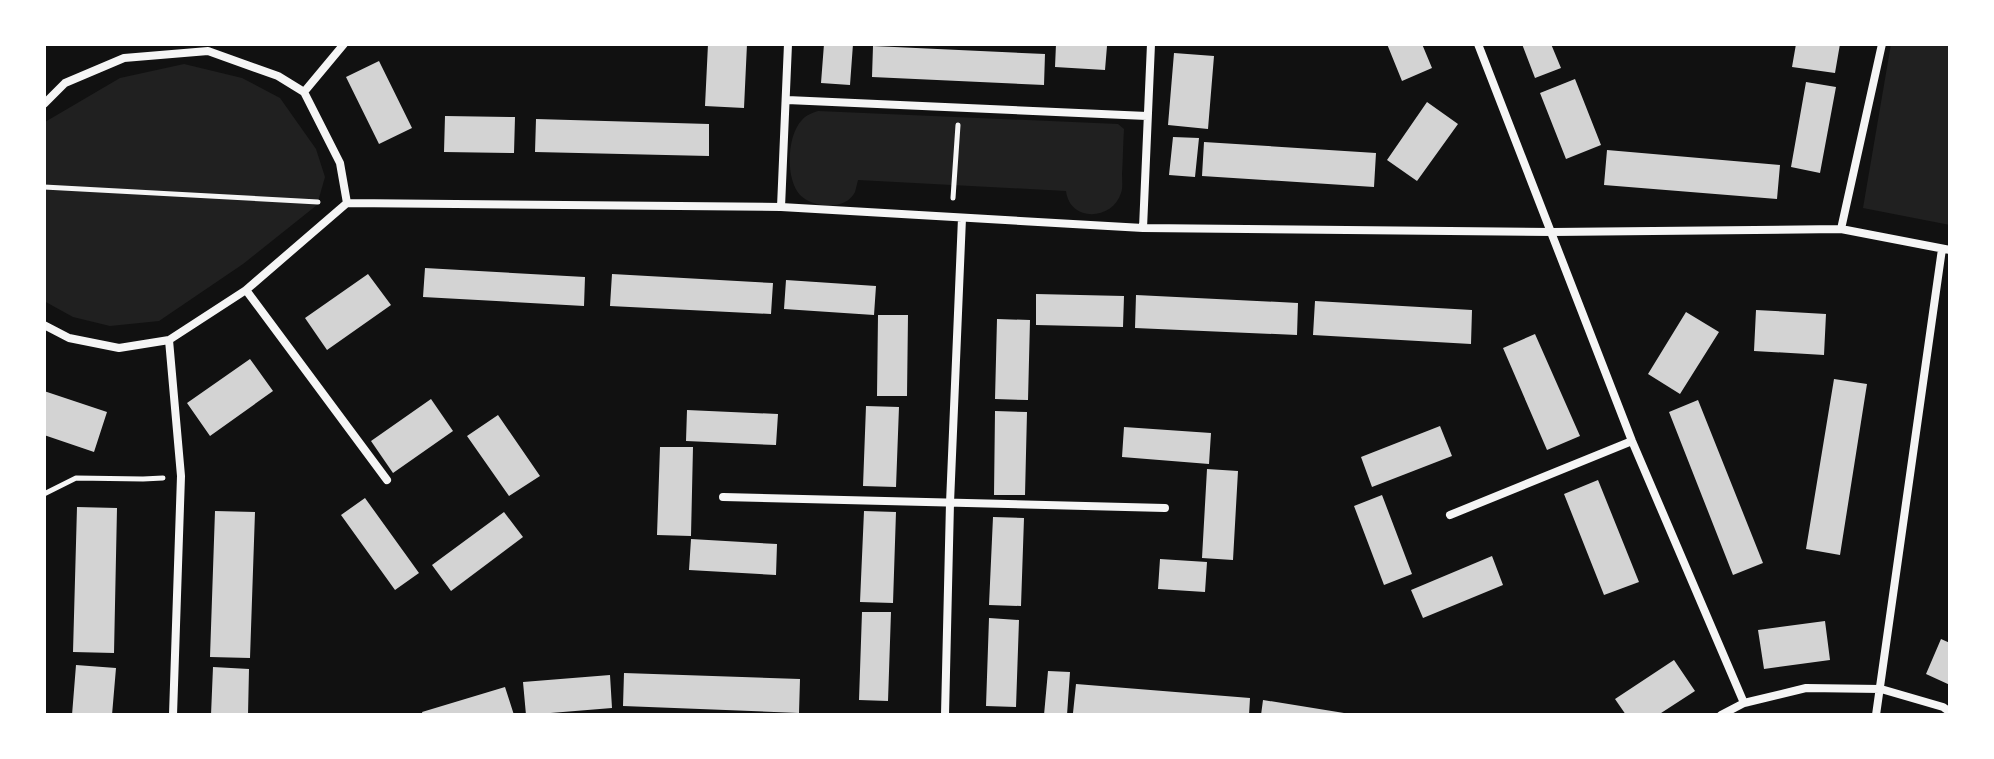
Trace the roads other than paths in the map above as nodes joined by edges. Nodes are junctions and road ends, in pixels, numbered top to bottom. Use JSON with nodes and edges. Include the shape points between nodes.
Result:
{"nodes":[{"id":1,"x":344,"y":44,"type":"edge"},
{"id":2,"x":788,"y":44,"type":"edge"},
{"id":3,"x":1151,"y":44,"type":"edge"},
{"id":4,"x":1478,"y":44,"type":"edge"},
{"id":5,"x":1882,"y":44,"type":"edge"},
{"id":6,"x":304,"y":92,"type":"junction"},
{"id":7,"x":787,"y":100,"type":"junction"},
{"id":8,"x":44,"y":104,"type":"edge"},
{"id":9,"x":1147,"y":116,"type":"junction"},
{"id":10,"x":347,"y":203,"type":"junction"},
{"id":11,"x":781,"y":207,"type":"junction"},
{"id":12,"x":962,"y":218,"type":"junction"},
{"id":13,"x":1143,"y":228,"type":"junction"},
{"id":14,"x":1841,"y":229,"type":"junction"},
{"id":15,"x":1552,"y":232,"type":"junction"},
{"id":16,"x":1946,"y":250,"type":"edge"},
{"id":17,"x":246,"y":290,"type":"junction"},
{"id":18,"x":44,"y":325,"type":"edge"},
{"id":19,"x":169,"y":340,"type":"junction"},
{"id":20,"x":1632,"y":441,"type":"junction"},
{"id":21,"x":387,"y":480,"type":"dead end"},
{"id":22,"x":723,"y":497,"type":"dead end"},
{"id":23,"x":950,"y":503,"type":"junction"},
{"id":24,"x":1165,"y":508,"type":"dead end"},
{"id":25,"x":1450,"y":515,"type":"dead end"},
{"id":26,"x":1881,"y":689,"type":"junction"},
{"id":27,"x":1744,"y":703,"type":"junction"},
{"id":28,"x":1950,"y":712,"type":"edge"},
{"id":29,"x":173,"y":715,"type":"edge"},
{"id":30,"x":945,"y":715,"type":"edge"},
{"id":31,"x":1721,"y":715,"type":"edge"},
{"id":32,"x":1876,"y":715,"type":"edge"}],
"edges":[{"from":1,"to":6,"type":"street"},
{"from":2,"to":7,"type":"street"},
{"from":3,"to":9,"type":"street"},
{"from":4,"to":15,"type":"street"},
{"from":5,"to":14,"type":"street"},
{"from":6,"to":8,"type":"street","via":[[278,76],[208,51],[124,58],[65,83]]},
{"from":6,"to":10,"type":"street","via":[[340,163]]},
{"from":7,"to":9,"type":"street"},
{"from":7,"to":11,"type":"street"},
{"from":9,"to":13,"type":"street"},
{"from":10,"to":11,"type":"street"},
{"from":10,"to":17,"type":"street"},
{"from":11,"to":12,"type":"street"},
{"from":12,"to":13,"type":"street"},
{"from":12,"to":23,"type":"street"},
{"from":13,"to":15,"type":"street"},
{"from":14,"to":15,"type":"street"},
{"from":14,"to":16,"type":"street"},
{"from":15,"to":20,"type":"street"},
{"from":16,"to":26,"type":"street"},
{"from":17,"to":19,"type":"street"},
{"from":17,"to":21,"type":"street"},
{"from":18,"to":19,"type":"street","via":[[69,338],[119,348]]},
{"from":19,"to":29,"type":"street","via":[[181,476]]},
{"from":20,"to":25,"type":"street"},
{"from":20,"to":27,"type":"street"},
{"from":22,"to":23,"type":"street"},
{"from":23,"to":24,"type":"street"},
{"from":23,"to":30,"type":"street"},
{"from":26,"to":27,"type":"street","via":[[1806,688]]},
{"from":26,"to":28,"type":"street"},
{"from":26,"to":32,"type":"street"},
{"from":27,"to":31,"type":"street"}]}
